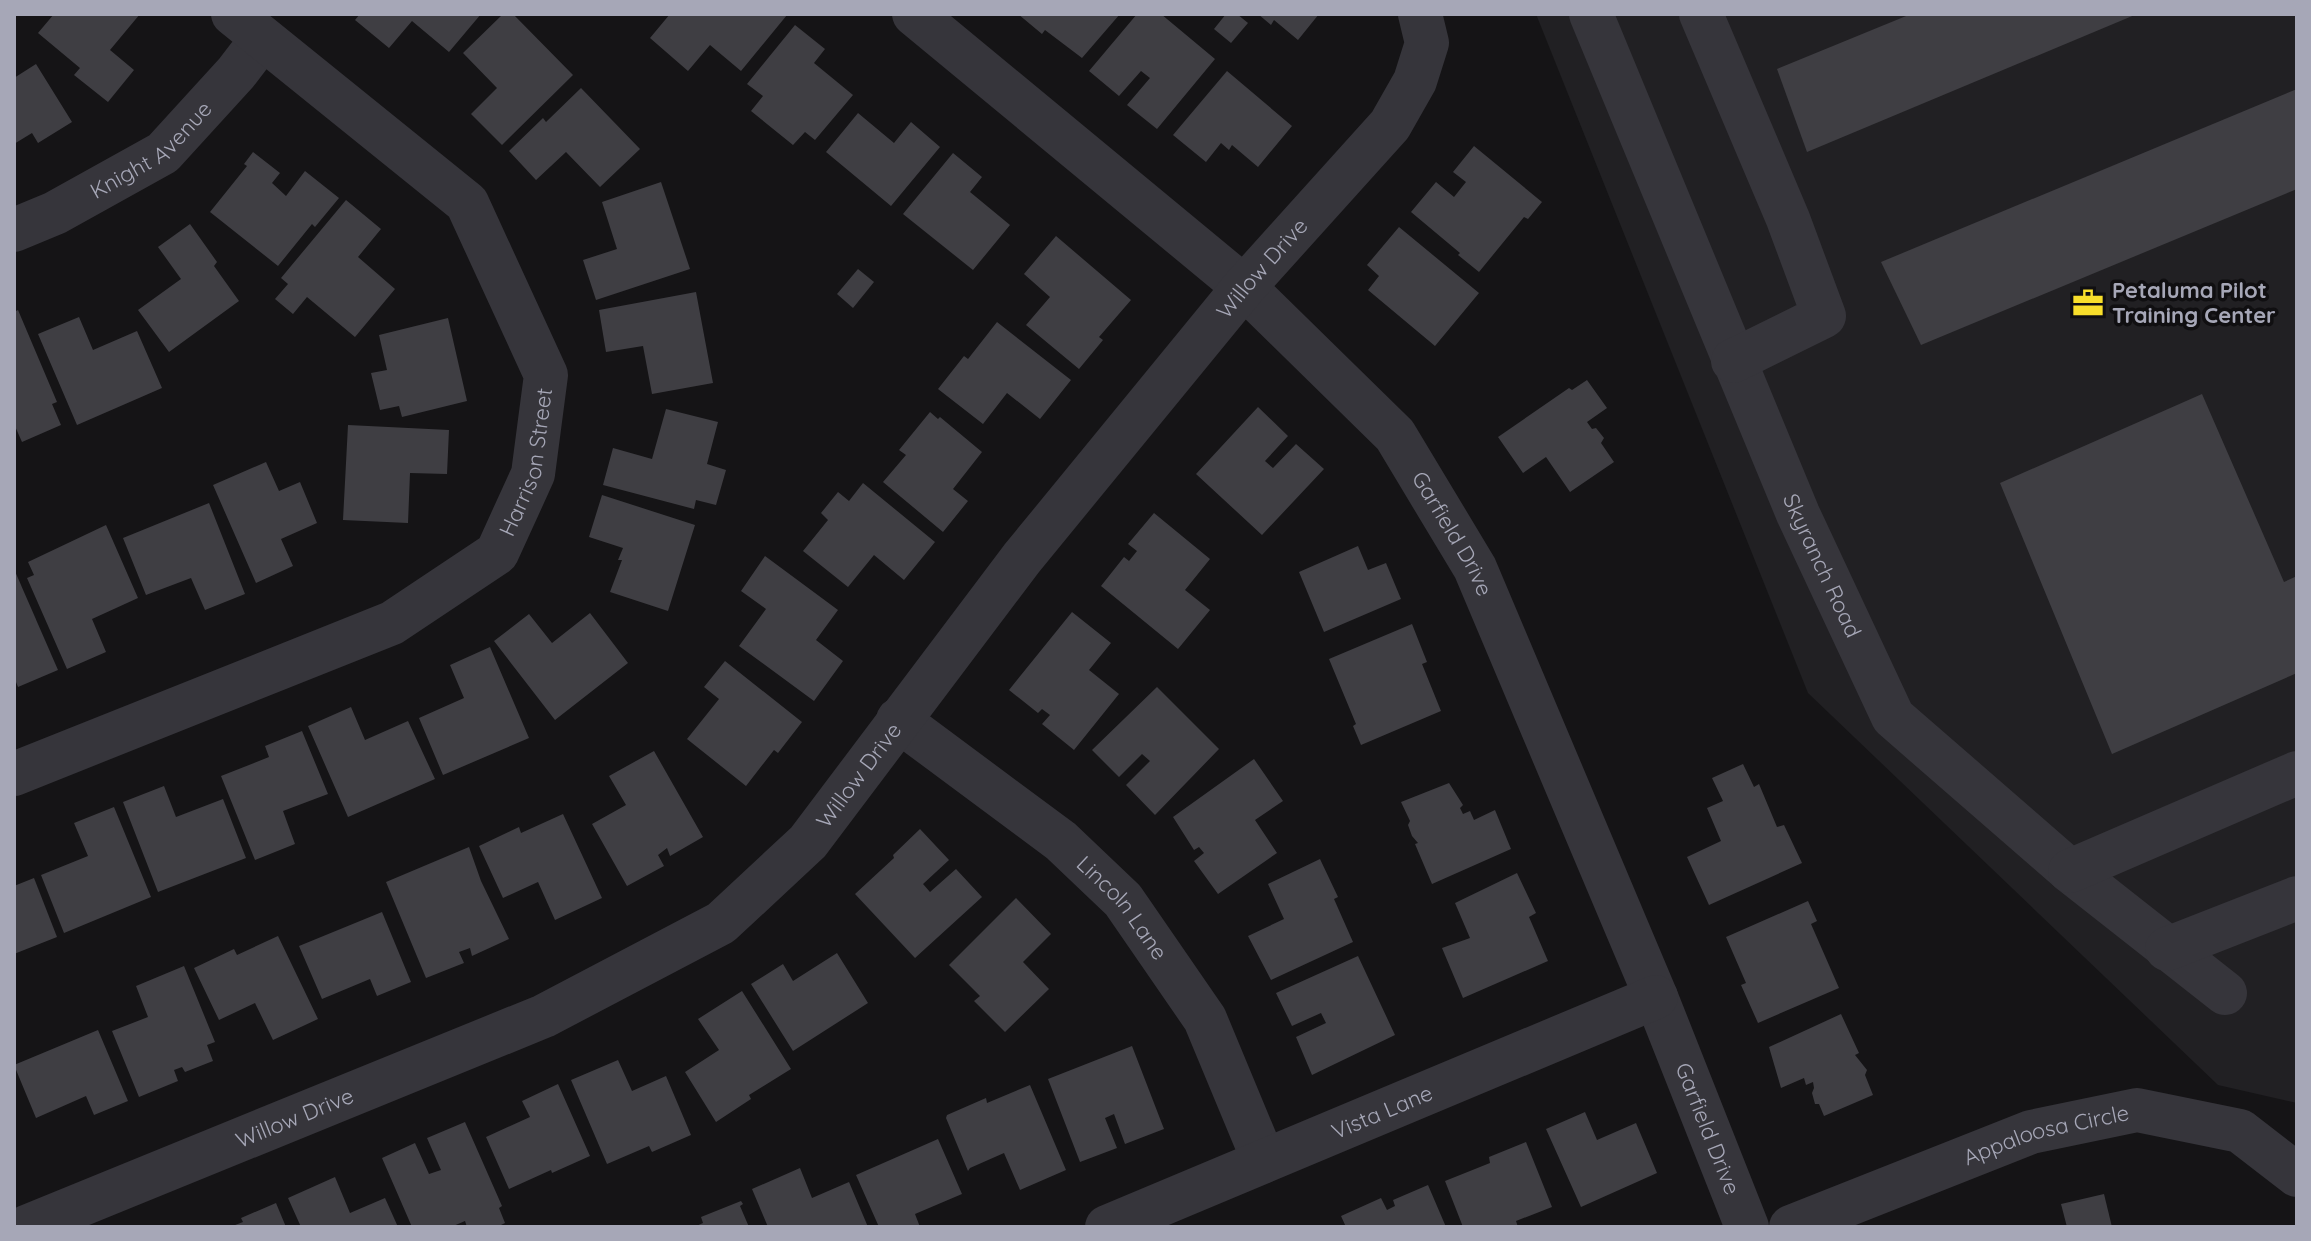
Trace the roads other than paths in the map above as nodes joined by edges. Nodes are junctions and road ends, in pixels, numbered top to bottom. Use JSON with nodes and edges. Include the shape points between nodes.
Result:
{"nodes":[{"id":1,"x":914,"y":14,"type":"edge"},
{"id":2,"x":1420,"y":14,"type":"edge"},
{"id":3,"x":1591,"y":14,"type":"edge"},
{"id":4,"x":1701,"y":14,"type":"edge"},
{"id":5,"x":247,"y":26,"type":"edge"},
{"id":6,"x":14,"y":230,"type":"edge"},
{"id":7,"x":1244,"y":287,"type":"junction"},
{"id":8,"x":1733,"y":361,"type":"junction"},
{"id":9,"x":898,"y":720,"type":"junction"},
{"id":10,"x":2297,"y":773,"type":"edge"},
{"id":11,"x":14,"y":774,"type":"edge"},
{"id":12,"x":2070,"y":871,"type":"junction"},
{"id":13,"x":2297,"y":898,"type":"edge"},
{"id":14,"x":2167,"y":949,"type":"junction"},
{"id":15,"x":2225,"y":993,"type":"dead end"},
{"id":16,"x":1656,"y":997,"type":"junction"},
{"id":17,"x":1264,"y":1161,"type":"junction"},
{"id":18,"x":2297,"y":1175,"type":"edge"},
{"id":19,"x":26,"y":1227,"type":"edge"},
{"id":20,"x":1107,"y":1227,"type":"edge"},
{"id":21,"x":1747,"y":1227,"type":"edge"},
{"id":22,"x":1791,"y":1227,"type":"edge"}],
"edges":[{"from":1,"to":7,"type":"street","name":"Garfield Drive"},
{"from":2,"to":7,"type":"street","name":"Willow Drive","via":[[1427,43],[1415,81],[1390,125]]},
{"from":3,"to":8,"type":"street","name":"Skyranch Road"},
{"from":4,"to":8,"type":"street","via":[[1824,316]]},
{"from":5,"to":6,"type":"street","name":"Knight Avenue","via":[[236,73],[163,153]]},
{"from":5,"to":11,"type":"street","name":"Harrison Street","via":[[467,203],[546,375],[533,474],[497,553],[392,623]]},
{"from":7,"to":9,"type":"street","name":"Willow Drive","via":[[1022,558]]},
{"from":7,"to":16,"type":"street","name":"Garfield Drive","via":[[1395,435],[1475,568]]},
{"from":8,"to":12,"type":"street","name":"Skyranch Road","via":[[1893,717]]},
{"from":9,"to":17,"type":"street","name":"Lincoln Lane","via":[[1061,841],[1123,900],[1205,1019]]},
{"from":9,"to":19,"type":"street","name":"Willow Drive","via":[[808,842],[721,923],[544,1016]]},
{"from":10,"to":12,"type":"street"},
{"from":12,"to":14,"type":"street","name":"Skyranch Road"},
{"from":13,"to":14,"type":"street"},
{"from":14,"to":15,"type":"street","name":"Skyranch Road"},
{"from":16,"to":17,"type":"street","name":"Vista Lane"},
{"from":16,"to":21,"type":"street","name":"Garfield Drive"},
{"from":17,"to":20,"type":"street","name":"Vista Lane"},
{"from":18,"to":22,"type":"street","name":"Appaloosa Circle","via":[[2240,1131],[2137,1110],[2031,1132]]}]}
